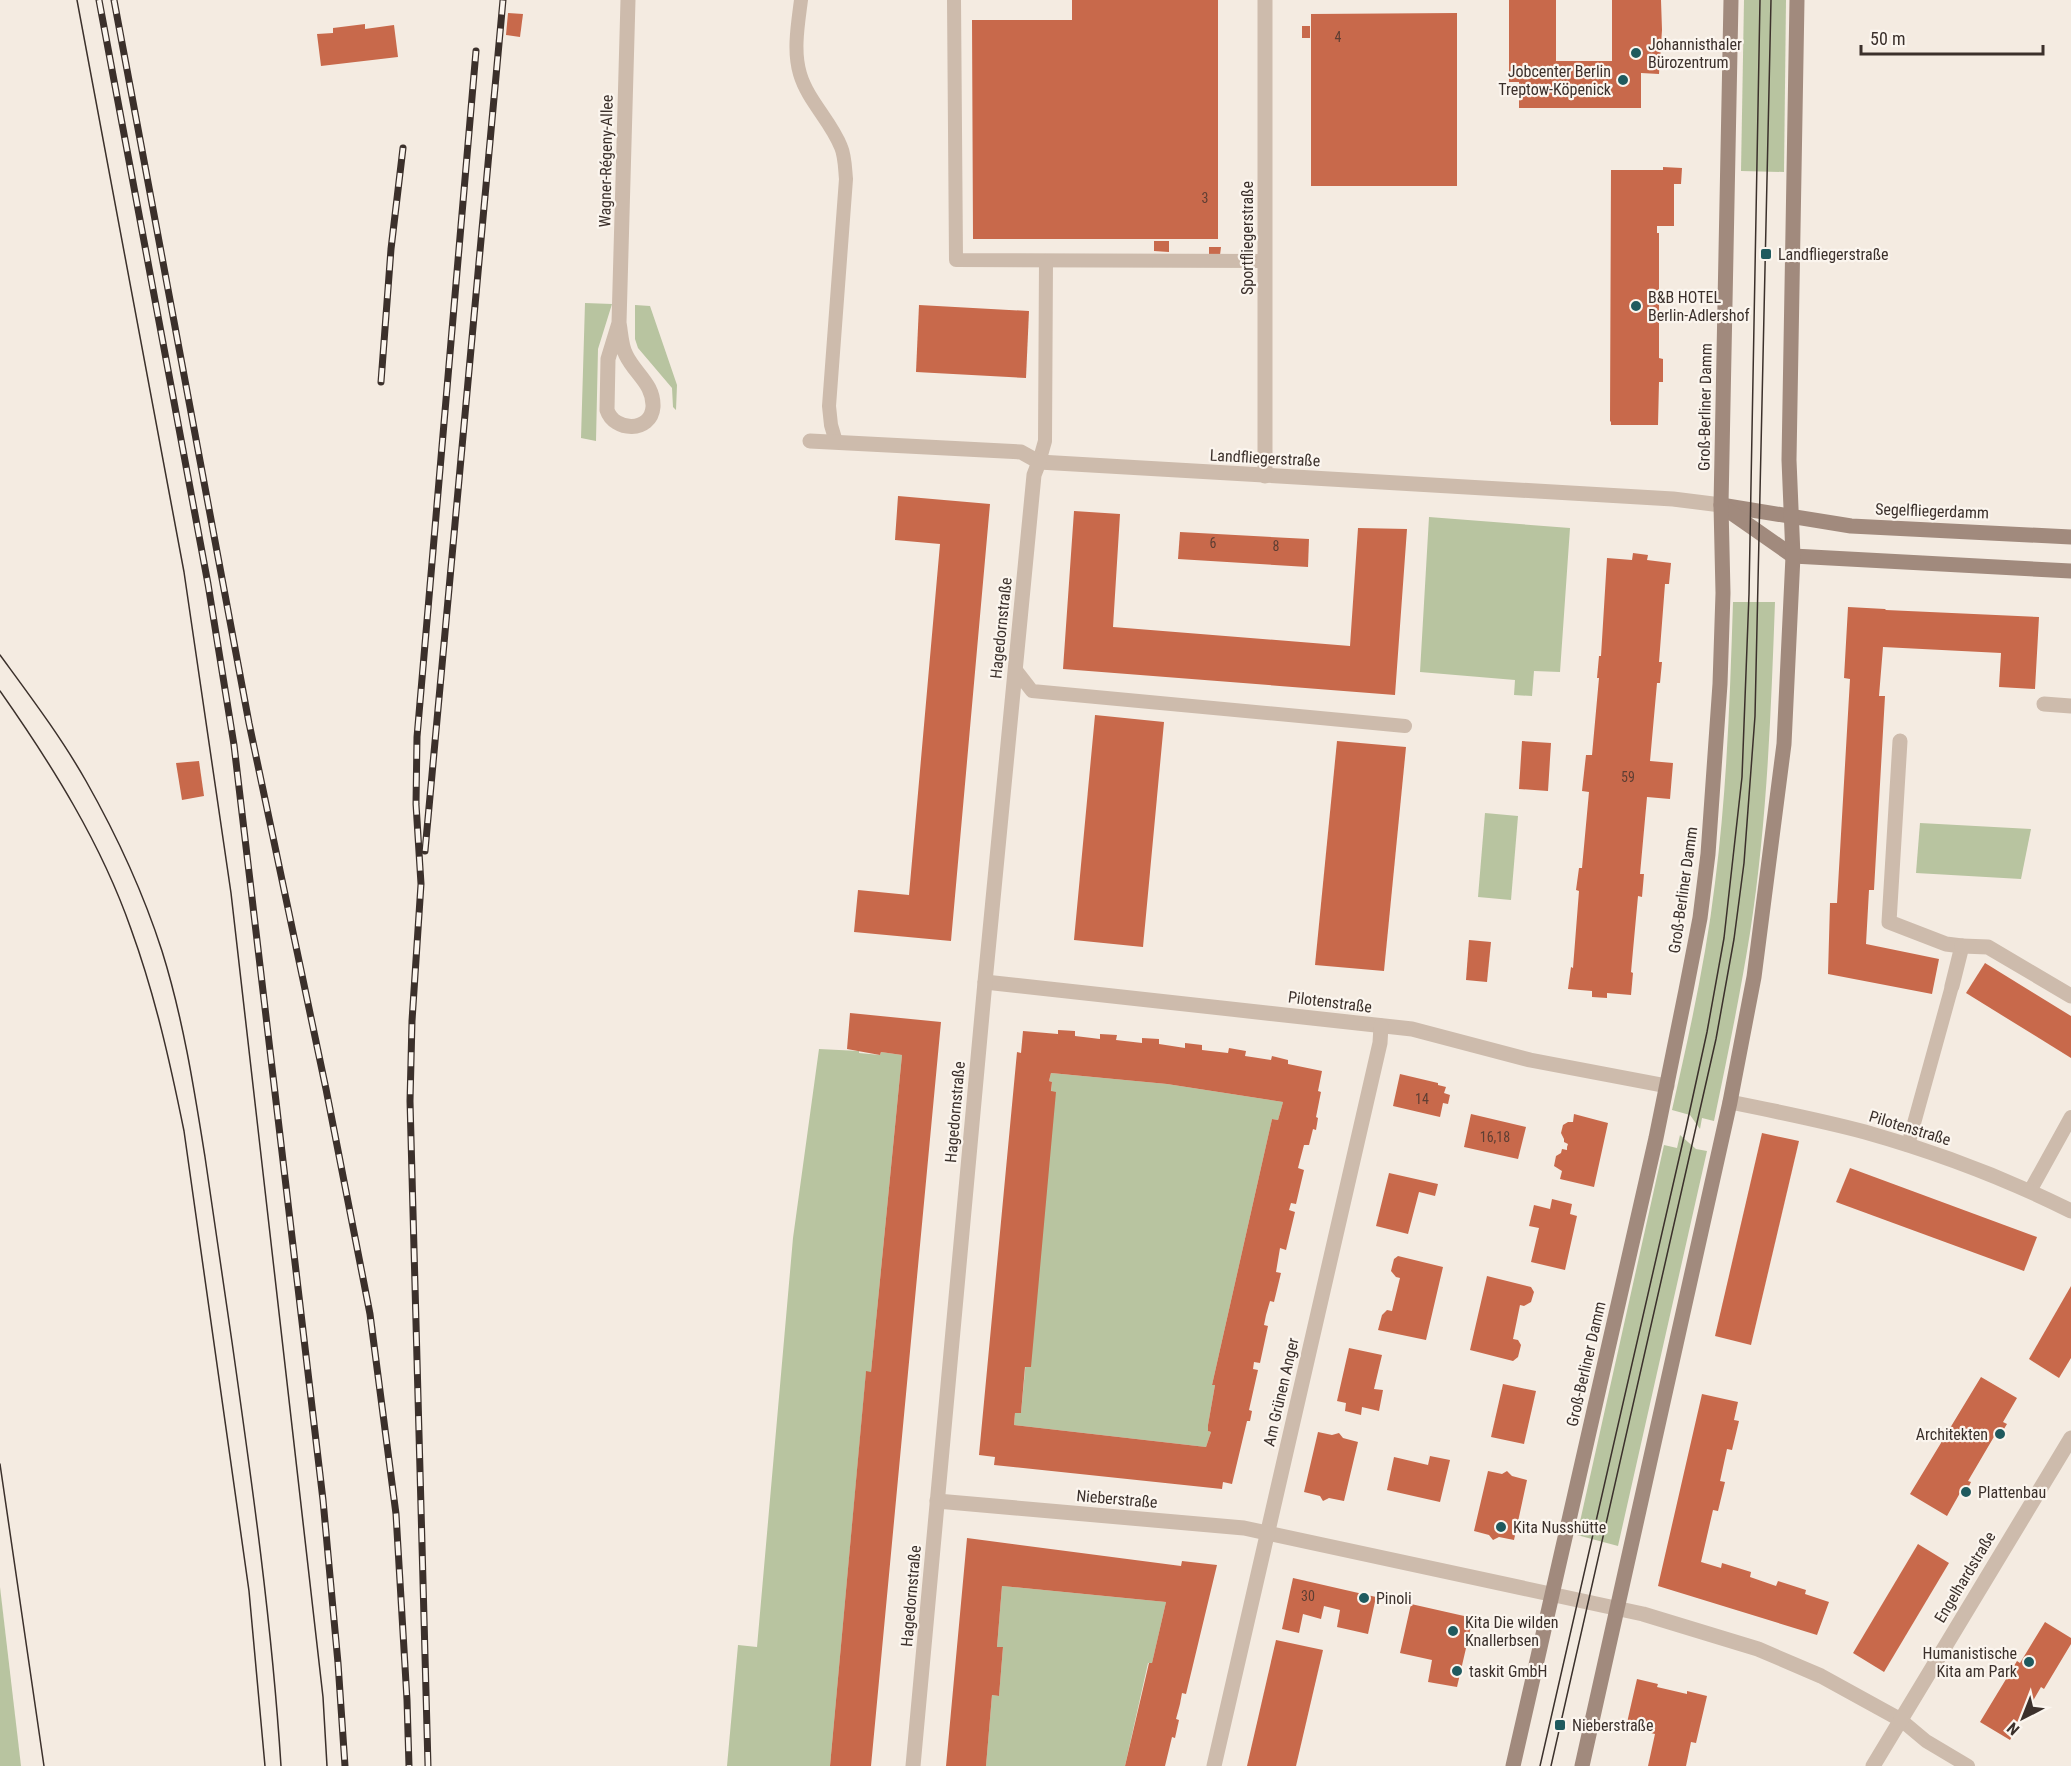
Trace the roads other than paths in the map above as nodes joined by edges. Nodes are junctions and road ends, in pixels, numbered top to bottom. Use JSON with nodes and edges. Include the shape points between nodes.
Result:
{"nodes":[{"id":1,"x":628,"y":0,"type":"edge"},
{"id":2,"x":801,"y":0,"type":"edge"},
{"id":3,"x":954,"y":0,"type":"edge"},
{"id":4,"x":1265,"y":0,"type":"edge"},
{"id":5,"x":1731,"y":0,"type":"edge"},
{"id":6,"x":1797,"y":0,"type":"edge"},
{"id":7,"x":1046,"y":261,"type":"junction"},
{"id":8,"x":1265,"y":261,"type":"junction"},
{"id":9,"x":619,"y":323,"type":"junction"},
{"id":10,"x":810,"y":441,"type":"dead end"},
{"id":11,"x":836,"y":442,"type":"junction"},
{"id":12,"x":1039,"y":462,"type":"junction"},
{"id":13,"x":1265,"y":476,"type":"junction"},
{"id":14,"x":1721,"y":505,"type":"junction"},
{"id":15,"x":1792,"y":517,"type":"junction"},
{"id":16,"x":2071,"y":537,"type":"edge"},
{"id":17,"x":1792,"y":556,"type":"junction"},
{"id":18,"x":2071,"y":571,"type":"edge"},
{"id":19,"x":1015,"y":669,"type":"junction"},
{"id":20,"x":2044,"y":705,"type":"dead end"},
{"id":21,"x":2071,"y":706,"type":"edge"},
{"id":22,"x":1405,"y":726,"type":"dead end"},
{"id":23,"x":1900,"y":741,"type":"dead end"},
{"id":24,"x":1962,"y":946,"type":"junction"},
{"id":25,"x":985,"y":982,"type":"junction"},
{"id":26,"x":1952,"y":986,"type":"joint"},
{"id":27,"x":2071,"y":996,"type":"edge"},
{"id":28,"x":1381,"y":1026,"type":"junction"},
{"id":29,"x":1666,"y":1086,"type":"junction"},
{"id":30,"x":1730,"y":1102,"type":"junction"},
{"id":31,"x":2071,"y":1117,"type":"edge"},
{"id":32,"x":1908,"y":1145,"type":"junction"},
{"id":33,"x":2031,"y":1191,"type":"junction"},
{"id":34,"x":2071,"y":1211,"type":"edge"},
{"id":35,"x":2071,"y":1438,"type":"edge"},
{"id":36,"x":937,"y":1501,"type":"junction"},
{"id":37,"x":1267,"y":1533,"type":"junction"},
{"id":38,"x":1552,"y":1595,"type":"junction"},
{"id":39,"x":1618,"y":1609,"type":"junction"},
{"id":40,"x":1901,"y":1719,"type":"junction"},
{"id":41,"x":913,"y":1766,"type":"edge"},
{"id":42,"x":1214,"y":1766,"type":"edge"},
{"id":43,"x":1514,"y":1766,"type":"edge"},
{"id":44,"x":1582,"y":1766,"type":"edge"},
{"id":45,"x":1873,"y":1766,"type":"edge"},
{"id":46,"x":1968,"y":1766,"type":"edge"}],
"edges":[{"from":1,"to":9,"type":"street","name":"Wagner-Régeny-Allee"},
{"from":2,"to":11,"type":"lane","via":[[796,39],[800,74],[842,149],[846,179],[829,406]]},
{"from":3,"to":7,"type":"lane","via":[[956,260]]},
{"from":4,"to":8,"type":"street","name":"Sportfliegerstraße"},
{"from":5,"to":14,"type":"main road","name":"Groß-Berliner Damm"},
{"from":6,"to":15,"type":"main road","via":[[1789,460]]},
{"from":7,"to":8,"type":"lane"},
{"from":7,"to":12,"type":"lane","via":[[1045,441]]},
{"from":8,"to":13,"type":"street","name":"Sportfliegerstraße"},
{"from":9,"to":9,"type":"street","name":"Wagner-Régeny-Allee","via":[[608,359],[607,410],[616,423],[638,426],[650,417],[652,397],[649,386],[625,353]]},
{"from":10,"to":11,"type":"street","name":"Landfliegerstraße"},
{"from":11,"to":12,"type":"street","name":"Landfliegerstraße","via":[[1021,452]]},
{"from":12,"to":13,"type":"street","name":"Landfliegerstraße"},
{"from":12,"to":19,"type":"street","name":"Hagedornstraße","via":[[1034,475]]},
{"from":13,"to":14,"type":"street","name":"Landfliegerstraße"},
{"from":14,"to":15,"type":"main road","name":"Segelfliegerdamm"},
{"from":14,"to":17,"type":"main road"},
{"from":14,"to":29,"type":"main road","name":"Groß-Berliner Damm","via":[[1723,593],[1708,854],[1698,928]]},
{"from":15,"to":16,"type":"main road","name":"Segelfliegerdamm","via":[[1851,526]]},
{"from":15,"to":17,"type":"main road"},
{"from":17,"to":18,"type":"main road"},
{"from":17,"to":30,"type":"main road","via":[[1784,744],[1754,977]]},
{"from":19,"to":22,"type":"lane","via":[[1032,691]]},
{"from":19,"to":25,"type":"street","name":"Hagedornstraße"},
{"from":20,"to":21,"type":"street"},
{"from":23,"to":24,"type":"street","via":[[1889,922],[1946,944]]},
{"from":24,"to":26,"type":"street"},
{"from":24,"to":27,"type":"street","via":[[1988,947]]},
{"from":25,"to":28,"type":"street","name":"Pilotenstraße"},
{"from":25,"to":36,"type":"street","name":"Hagedornstraße"},
{"from":26,"to":32,"type":"lane"},
{"from":28,"to":29,"type":"street","name":"Pilotenstraße","via":[[1412,1029],[1530,1060]]},
{"from":28,"to":37,"type":"street","name":"Am Grünen Anger"},
{"from":29,"to":38,"type":"main road","name":"Groß-Berliner Damm"},
{"from":30,"to":32,"type":"street","name":"Pilotenstraße"},
{"from":30,"to":39,"type":"main road"},
{"from":31,"to":33,"type":"lane"},
{"from":32,"to":33,"type":"street","name":"Pilotenstraße"},
{"from":33,"to":34,"type":"street","name":"Pilotenstraße"},
{"from":35,"to":40,"type":"street","name":"Engelhardstraße"},
{"from":36,"to":37,"type":"street","name":"Nieberstraße"},
{"from":36,"to":41,"type":"street","name":"Hagedornstraße"},
{"from":37,"to":38,"type":"street","name":"Nieberstraße"},
{"from":37,"to":42,"type":"street","name":"Am Grünen Anger"},
{"from":38,"to":39,"type":"street","name":"Nieberstraße"},
{"from":38,"to":43,"type":"main road","name":"Groß-Berliner Damm"},
{"from":39,"to":40,"type":"street","name":"Nieberstraße","via":[[1758,1649],[1821,1676]]},
{"from":39,"to":44,"type":"main road"},
{"from":40,"to":45,"type":"street","name":"Engelhardstraße"},
{"from":40,"to":46,"type":"lane","name":"Nieberstraße","via":[[1926,1741]]}]}
